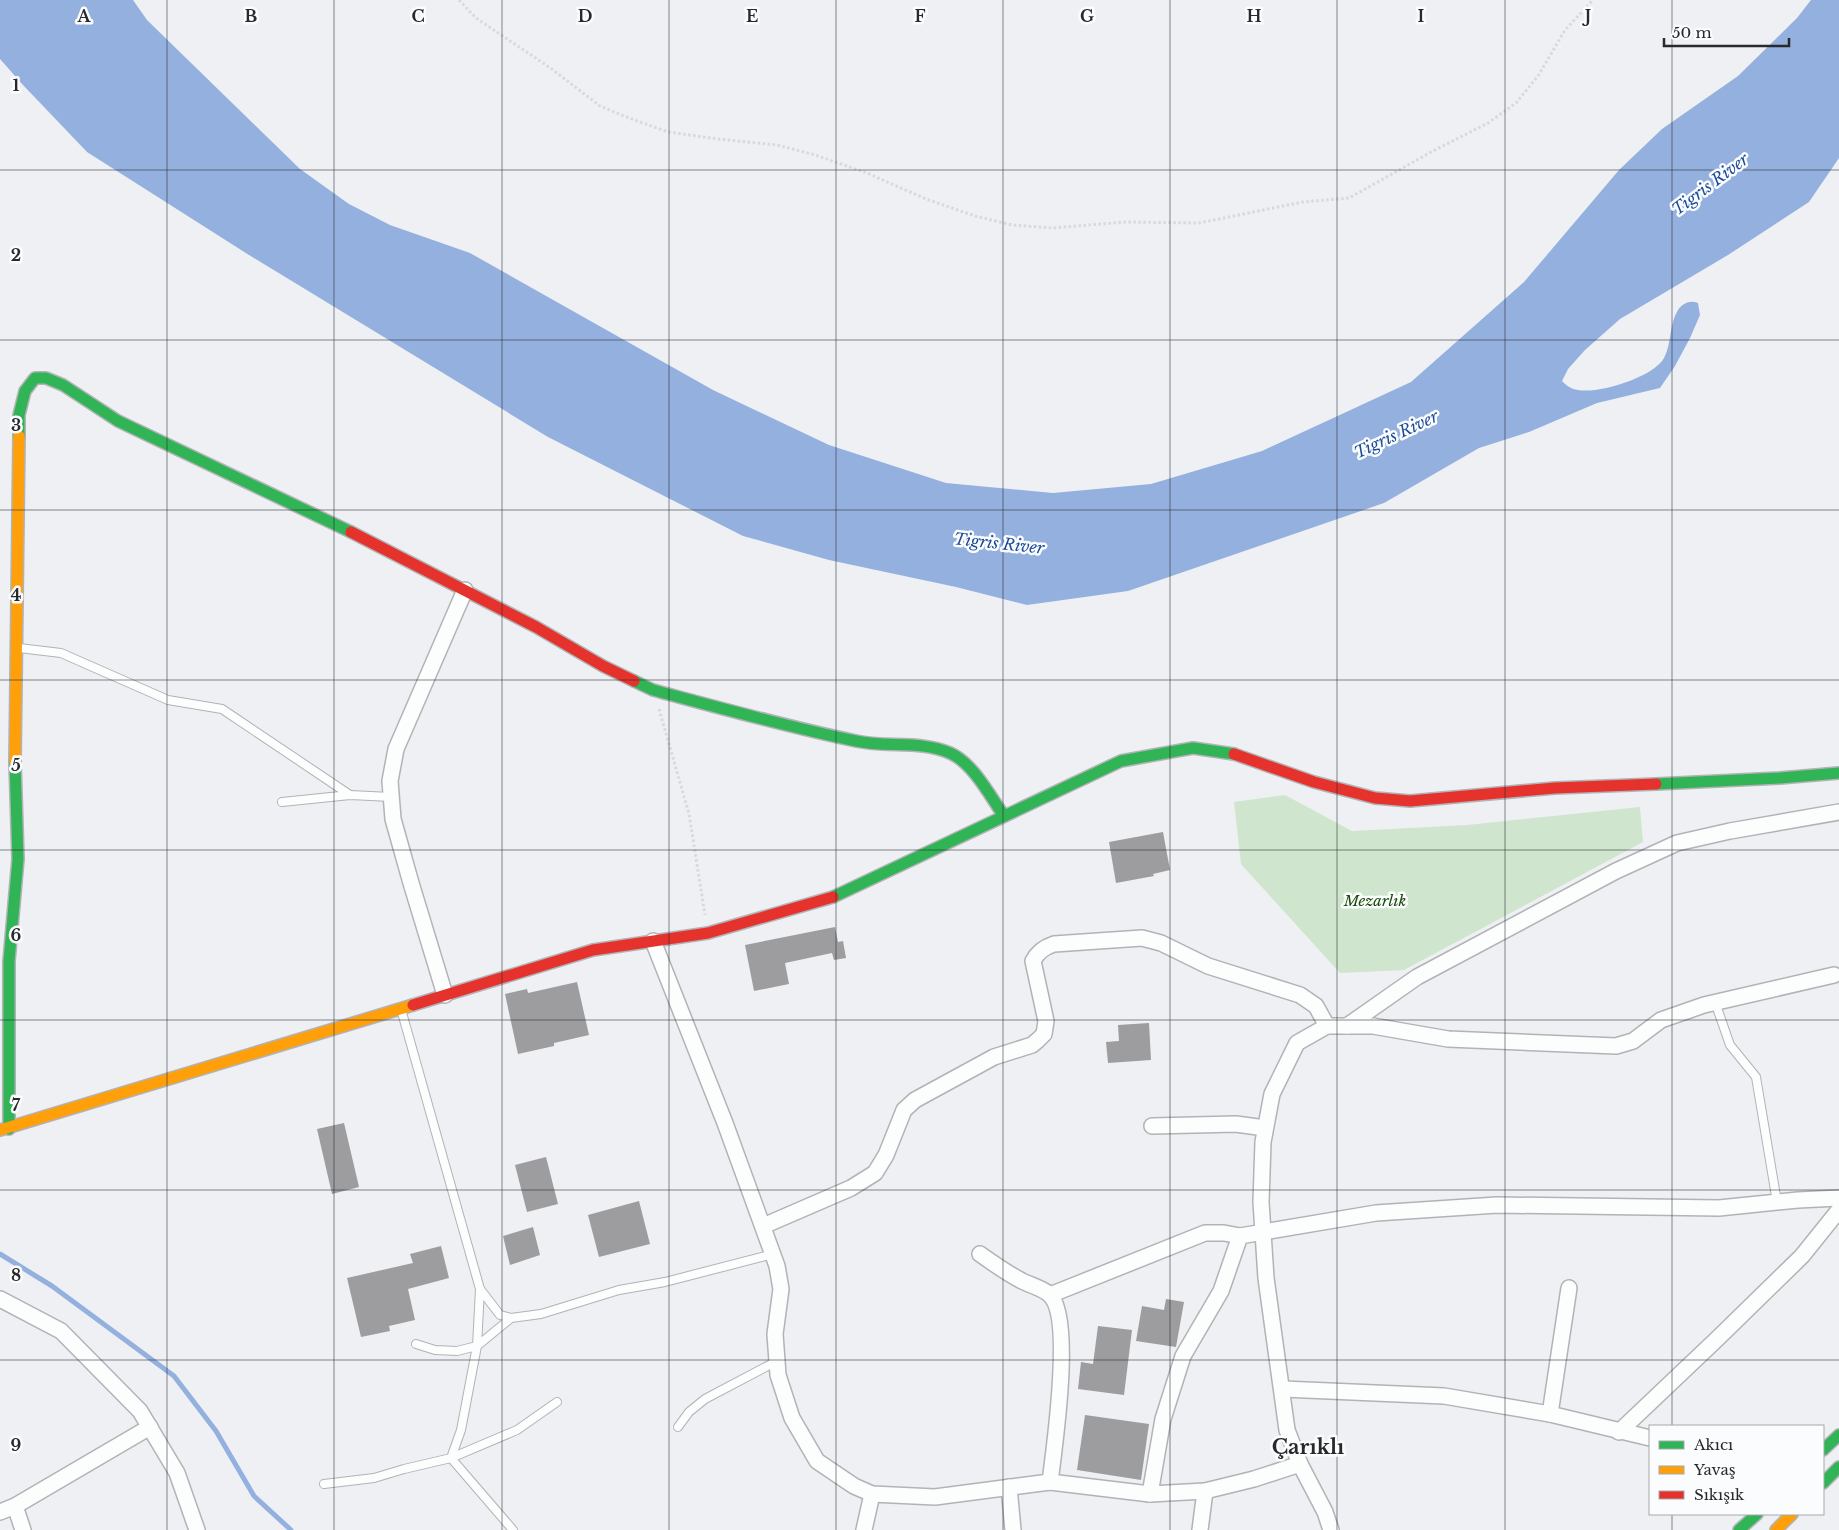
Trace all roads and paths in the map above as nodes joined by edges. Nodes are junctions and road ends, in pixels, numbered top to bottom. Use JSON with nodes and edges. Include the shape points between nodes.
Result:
{"nodes":[{"id":1,"x":459,"y":0,"type":"edge"},
{"id":2,"x":1593,"y":0,"type":"edge"},
{"id":3,"x":465,"y":590,"type":"junction"},
{"id":4,"x":17,"y":647,"type":"junction"},
{"id":5,"x":653,"y":690,"type":"junction"},
{"id":6,"x":1839,"y":774,"type":"edge"},
{"id":7,"x":7,"y":782,"type":"edge"},
{"id":8,"x":350,"y":795,"type":"junction"},
{"id":9,"x":392,"y":797,"type":"junction"},
{"id":10,"x":282,"y":802,"type":"dead end"},
{"id":11,"x":1839,"y":812,"type":"edge"},
{"id":12,"x":1004,"y":816,"type":"junction"},
{"id":13,"x":708,"y":933,"type":"junction"},
{"id":14,"x":653,"y":941,"type":"junction"},
{"id":15,"x":1834,"y":975,"type":"dead end"},
{"id":16,"x":445,"y":995,"type":"junction"},
{"id":17,"x":1715,"y":1002,"type":"junction"},
{"id":18,"x":401,"y":1009,"type":"junction"},
{"id":19,"x":1326,"y":1026,"type":"junction"},
{"id":20,"x":1347,"y":1026,"type":"junction"},
{"id":21,"x":1152,"y":1126,"type":"dead end"},
{"id":22,"x":1265,"y":1128,"type":"junction"},
{"id":23,"x":4,"y":1130,"type":"edge"},
{"id":24,"x":1839,"y":1198,"type":"edge"},
{"id":25,"x":1777,"y":1202,"type":"junction"},
{"id":26,"x":1839,"y":1210,"type":"edge"},
{"id":27,"x":763,"y":1226,"type":"junction"},
{"id":28,"x":1263,"y":1233,"type":"junction"},
{"id":29,"x":1240,"y":1236,"type":"junction"},
{"id":30,"x":773,"y":1254,"type":"junction"},
{"id":31,"x":980,"y":1254,"type":"dead end"},
{"id":32,"x":1569,"y":1288,"type":"dead end"},
{"id":33,"x":480,"y":1289,"type":"junction"},
{"id":34,"x":1050,"y":1295,"type":"junction"},
{"id":35,"x":0,"y":1298,"type":"edge"},
{"id":36,"x":511,"y":1318,"type":"junction"},
{"id":37,"x":416,"y":1344,"type":"dead end"},
{"id":38,"x":477,"y":1346,"type":"junction"},
{"id":39,"x":777,"y":1361,"type":"junction"},
{"id":40,"x":1282,"y":1389,"type":"junction"},
{"id":41,"x":557,"y":1402,"type":"dead end"},
{"id":42,"x":1550,"y":1414,"type":"junction"},
{"id":43,"x":150,"y":1427,"type":"junction"},
{"id":44,"x":678,"y":1427,"type":"dead end"},
{"id":45,"x":1619,"y":1432,"type":"junction"},
{"id":46,"x":1839,"y":1435,"type":"edge"},
{"id":47,"x":1649,"y":1438,"type":"edge"},
{"id":48,"x":1824,"y":1449,"type":"edge"},
{"id":49,"x":452,"y":1458,"type":"junction"},
{"id":50,"x":1300,"y":1464,"type":"junction"},
{"id":51,"x":1839,"y":1467,"type":"edge"},
{"id":52,"x":1050,"y":1482,"type":"junction"},
{"id":53,"x":1824,"y":1482,"type":"edge"},
{"id":54,"x":324,"y":1484,"type":"dead end"},
{"id":55,"x":1009,"y":1487,"type":"junction"},
{"id":56,"x":1205,"y":1491,"type":"junction"},
{"id":57,"x":872,"y":1494,"type":"junction"},
{"id":58,"x":1150,"y":1494,"type":"junction"},
{"id":59,"x":15,"y":1506,"type":"junction"},
{"id":60,"x":0,"y":1512,"type":"edge"},
{"id":61,"x":1756,"y":1515,"type":"edge"},
{"id":62,"x":1791,"y":1515,"type":"edge"},
{"id":63,"x":23,"y":1530,"type":"edge"},
{"id":64,"x":197,"y":1530,"type":"edge"},
{"id":65,"x":513,"y":1530,"type":"edge"},
{"id":66,"x":864,"y":1530,"type":"edge"},
{"id":67,"x":1013,"y":1530,"type":"edge"},
{"id":68,"x":1200,"y":1530,"type":"edge"},
{"id":69,"x":1331,"y":1530,"type":"edge"},
{"id":70,"x":1739,"y":1530,"type":"edge"},
{"id":71,"x":1776,"y":1530,"type":"edge"}],
"edges":[{"from":1,"to":2,"type":"path","via":[[476,18],[600,106],[629,118],[668,132],[777,145],[812,154],[975,216],[1053,228],[1125,222],[1199,223],[1303,202],[1349,198],[1488,123],[1516,103],[1538,76],[1565,30]]},
{"from":3,"to":4,"type":"main road","via":[[118,421],[63,385],[46,378],[35,378],[25,391],[19,416]]},
{"from":3,"to":5,"type":"main road"},
{"from":3,"to":9,"type":"street","via":[[396,749],[390,780]]},
{"from":4,"to":7,"type":"main road"},
{"from":4,"to":8,"type":"lane","via":[[61,654],[168,700],[222,709]]},
{"from":5,"to":12,"type":"main road","via":[[859,742],[918,746],[950,753],[967,764]]},
{"from":5,"to":13,"type":"path","via":[[689,814]]},
{"from":6,"to":12,"type":"main road","via":[[1555,788],[1410,801],[1375,798],[1314,782],[1229,752],[1193,748],[1122,761]]},
{"from":7,"to":23,"type":"main road","via":[[18,859],[9,960]]},
{"from":8,"to":9,"type":"lane"},
{"from":8,"to":10,"type":"lane"},
{"from":9,"to":16,"type":"street","via":[[396,828]]},
{"from":11,"to":20,"type":"street","via":[[1677,843],[1616,871],[1418,977]]},
{"from":12,"to":13,"type":"main road","via":[[834,897]]},
{"from":13,"to":14,"type":"main road"},
{"from":14,"to":16,"type":"main road","via":[[593,950]]},
{"from":14,"to":27,"type":"street"},
{"from":15,"to":17,"type":"street"},
{"from":16,"to":18,"type":"main road"},
{"from":17,"to":20,"type":"street","via":[[1661,1020],[1633,1041],[1616,1046],[1448,1039],[1373,1026]]},
{"from":17,"to":25,"type":"lane","via":[[1730,1045],[1756,1077]]},
{"from":18,"to":23,"type":"main road"},
{"from":18,"to":33,"type":"lane"},
{"from":19,"to":20,"type":"street"},
{"from":19,"to":22,"type":"street","via":[[1297,1043],[1272,1094]]},
{"from":19,"to":27,"type":"street","via":[[1316,1006],[1300,995],[1208,966],[1161,943],[1142,938],[1054,944],[1044,948],[1033,961],[1046,1021],[1044,1034],[1038,1040],[1032,1045],[994,1057],[915,1100],[904,1110],[875,1173],[851,1188]]},
{"from":21,"to":22,"type":"street","via":[[1236,1124]]},
{"from":22,"to":28,"type":"street","via":[[1262,1142]]},
{"from":24,"to":25,"type":"street"},
{"from":25,"to":28,"type":"street","via":[[1719,1208],[1488,1206],[1376,1213]]},
{"from":26,"to":45,"type":"street","via":[[1802,1256]]},
{"from":27,"to":30,"type":"street"},
{"from":28,"to":29,"type":"street"},
{"from":28,"to":40,"type":"street"},
{"from":29,"to":34,"type":"street","via":[[1205,1233]]},
{"from":29,"to":58,"type":"street","via":[[1221,1291],[1183,1356],[1163,1419]]},
{"from":30,"to":36,"type":"lane","via":[[665,1282],[619,1290],[541,1314]]},
{"from":30,"to":39,"type":"street","via":[[781,1289],[775,1334]]},
{"from":31,"to":34,"type":"street","via":[[1003,1271]]},
{"from":32,"to":42,"type":"street"},
{"from":33,"to":36,"type":"lane","via":[[500,1315]]},
{"from":33,"to":38,"type":"lane"},
{"from":34,"to":52,"type":"street","via":[[1061,1330],[1061,1379]]},
{"from":35,"to":43,"type":"street","via":[[62,1331],[140,1411]]},
{"from":36,"to":38,"type":"lane"},
{"from":37,"to":38,"type":"lane","via":[[436,1350],[457,1351]]},
{"from":38,"to":49,"type":"lane","via":[[461,1430]]},
{"from":39,"to":44,"type":"lane","via":[[705,1399]]},
{"from":39,"to":57,"type":"street","via":[[778,1375],[792,1418],[817,1461]]},
{"from":40,"to":42,"type":"street","via":[[1444,1396]]},
{"from":40,"to":50,"type":"street","via":[[1288,1430]]},
{"from":41,"to":49,"type":"lane","via":[[517,1430]]},
{"from":42,"to":45,"type":"street"},
{"from":43,"to":59,"type":"street"},
{"from":43,"to":64,"type":"street","via":[[177,1473]]},
{"from":45,"to":47,"type":"street"},
{"from":46,"to":48,"type":"main road"},
{"from":49,"to":54,"type":"lane","via":[[374,1478]]},
{"from":49,"to":65,"type":"lane"},
{"from":50,"to":56,"type":"street"},
{"from":50,"to":69,"type":"street"},
{"from":51,"to":53,"type":"main road"},
{"from":52,"to":55,"type":"street"},
{"from":52,"to":58,"type":"street"},
{"from":55,"to":57,"type":"street","via":[[935,1497]]},
{"from":55,"to":67,"type":"street"},
{"from":56,"to":58,"type":"street"},
{"from":56,"to":68,"type":"street"},
{"from":57,"to":66,"type":"street"},
{"from":59,"to":60,"type":"street"},
{"from":59,"to":63,"type":"street"},
{"from":61,"to":70,"type":"main road"},
{"from":62,"to":71,"type":"main road"}]}
